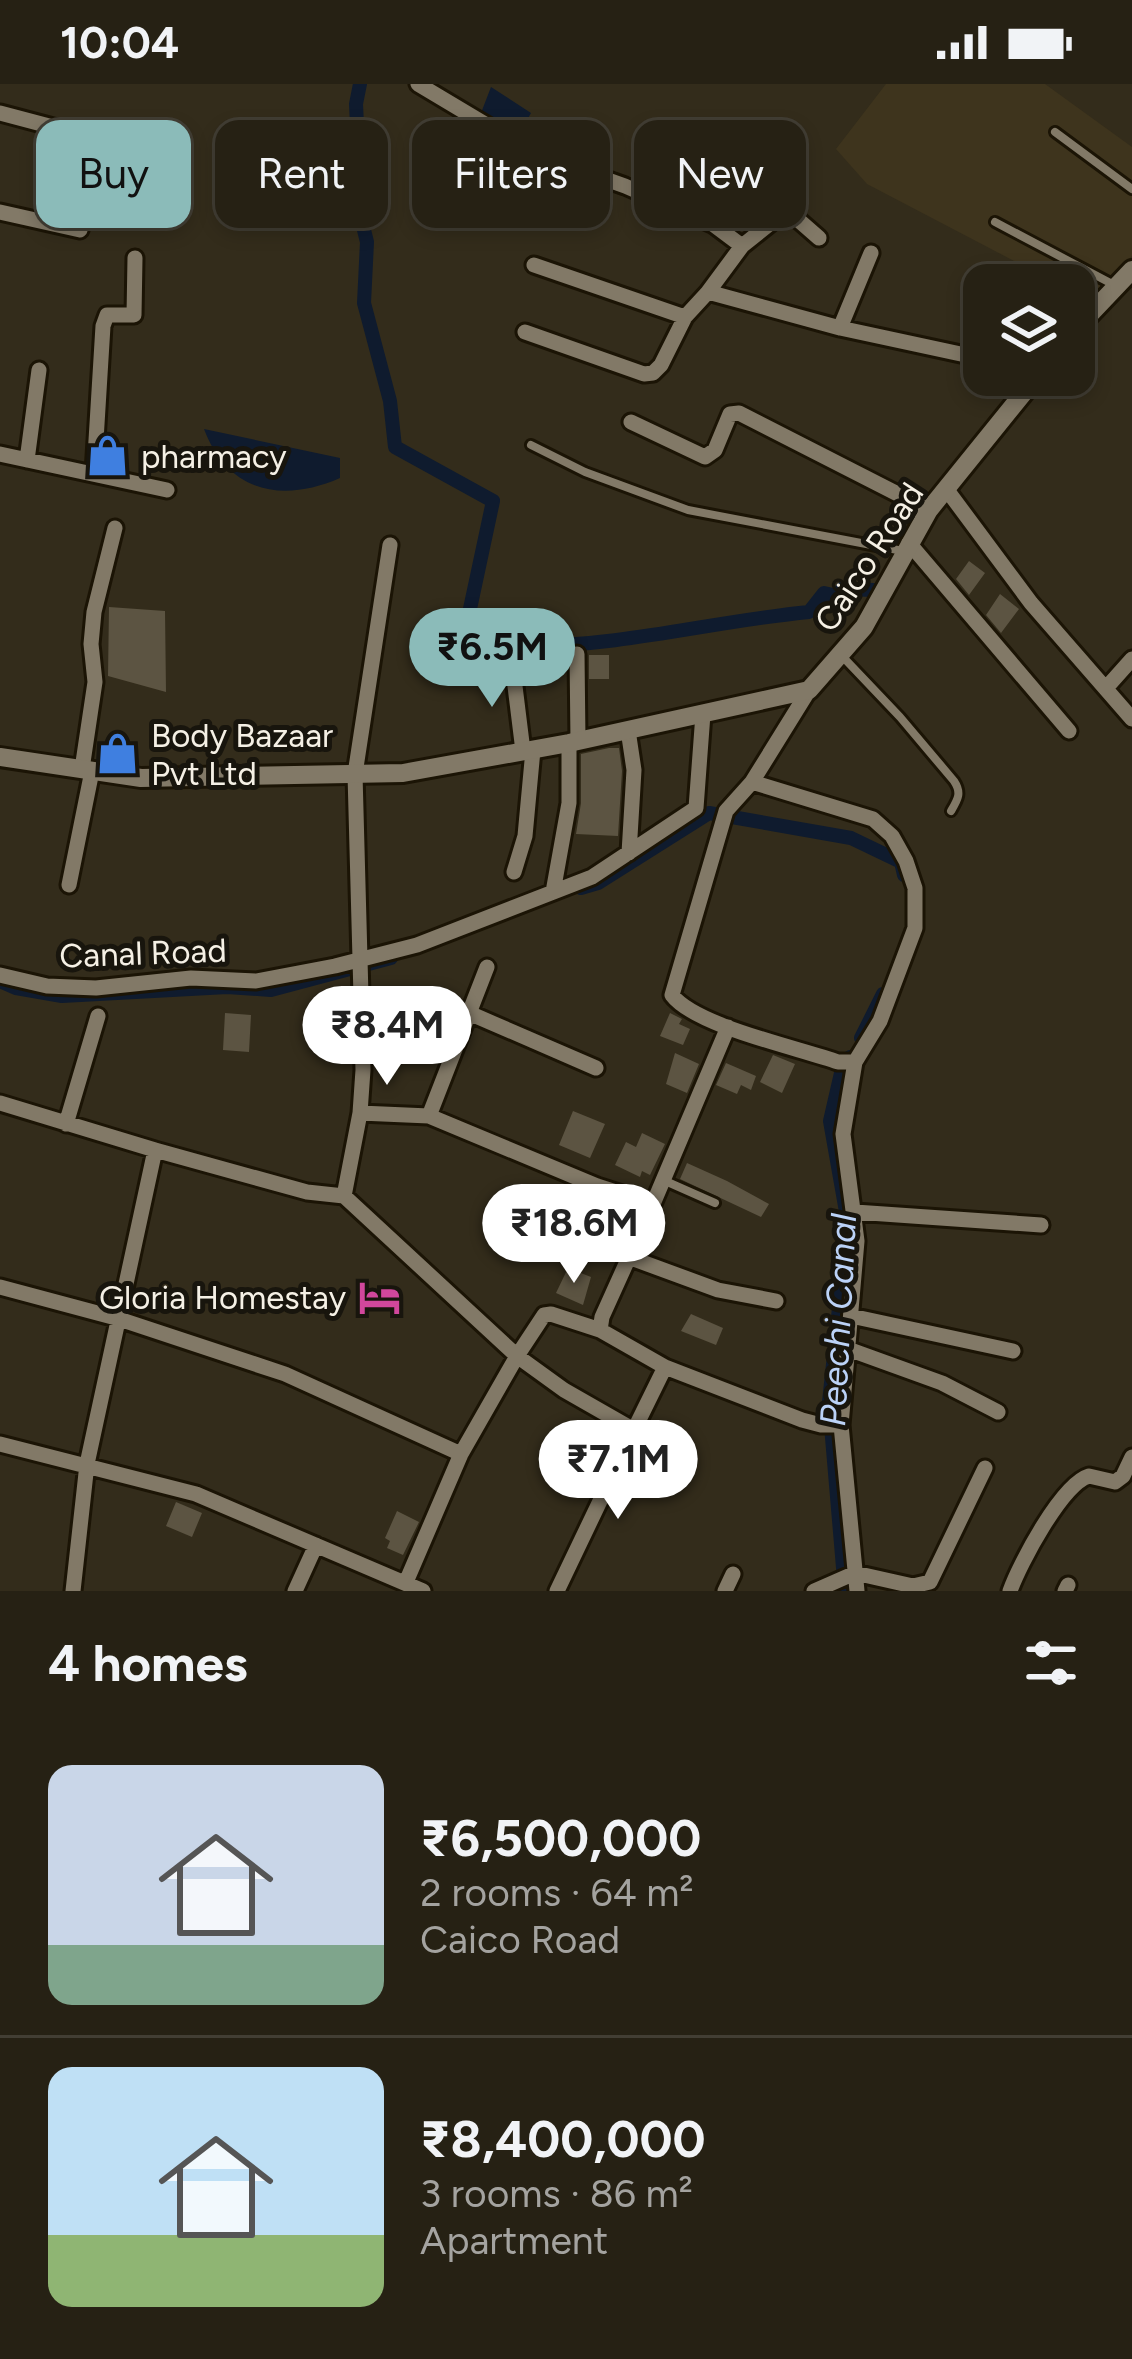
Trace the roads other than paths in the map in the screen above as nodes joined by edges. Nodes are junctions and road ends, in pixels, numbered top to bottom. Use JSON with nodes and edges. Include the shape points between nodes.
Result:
{"nodes":[{"id":1,"x":418,"y":84,"type":"edge"},
{"id":2,"x":0,"y":113,"type":"edge"},
{"id":3,"x":36,"y":123,"type":"edge"},
{"id":4,"x":1054,"y":133,"type":"dead end"},
{"id":5,"x":1132,"y":189,"type":"edge"},
{"id":6,"x":634,"y":190,"type":"edge"},
{"id":7,"x":0,"y":212,"type":"edge"},
{"id":8,"x":995,"y":222,"type":"dead end"},
{"id":9,"x":806,"y":227,"type":"edge"},
{"id":10,"x":718,"y":228,"type":"edge"},
{"id":11,"x":764,"y":228,"type":"edge"},
{"id":12,"x":80,"y":230,"type":"dead end"},
{"id":13,"x":819,"y":238,"type":"dead end"},
{"id":14,"x":742,"y":246,"type":"junction"},
{"id":15,"x":871,"y":254,"type":"dead end"},
{"id":16,"x":135,"y":258,"type":"dead end"},
{"id":17,"x":534,"y":265,"type":"dead end"},
{"id":18,"x":1132,"y":270,"type":"edge"},
{"id":19,"x":1116,"y":286,"type":"junction"},
{"id":20,"x":708,"y":292,"type":"junction"},
{"id":21,"x":1095,"y":309,"type":"edge"},
{"id":22,"x":686,"y":317,"type":"junction"},
{"id":23,"x":840,"y":328,"type":"junction"},
{"id":24,"x":525,"y":332,"type":"dead end"},
{"id":25,"x":963,"y":354,"type":"edge"},
{"id":26,"x":40,"y":370,"type":"dead end"},
{"id":27,"x":1021,"y":396,"type":"edge"},
{"id":28,"x":631,"y":422,"type":"dead end"},
{"id":29,"x":531,"y":445,"type":"dead end"},
{"id":30,"x":0,"y":454,"type":"edge"},
{"id":31,"x":27,"y":460,"type":"junction"},
{"id":32,"x":94,"y":473,"type":"junction"},
{"id":33,"x":167,"y":490,"type":"dead end"},
{"id":34,"x":947,"y":490,"type":"junction"},
{"id":35,"x":928,"y":510,"type":"junction"},
{"id":36,"x":116,"y":528,"type":"dead end"},
{"id":37,"x":390,"y":545,"type":"dead end"},
{"id":38,"x":906,"y":547,"type":"junction"},
{"id":39,"x":577,"y":654,"type":"dead end"},
{"id":40,"x":842,"y":656,"type":"junction"},
{"id":41,"x":1132,"y":659,"type":"edge"},
{"id":42,"x":512,"y":662,"type":"dead end"},
{"id":43,"x":1107,"y":687,"type":"junction"},
{"id":44,"x":809,"y":690,"type":"junction"},
{"id":45,"x":704,"y":714,"type":"junction"},
{"id":46,"x":1132,"y":719,"type":"edge"},
{"id":47,"x":628,"y":730,"type":"junction"},
{"id":48,"x":1070,"y":730,"type":"dead end"},
{"id":49,"x":573,"y":742,"type":"junction"},
{"id":50,"x":528,"y":750,"type":"junction"},
{"id":51,"x":0,"y":757,"type":"edge"},
{"id":52,"x":87,"y":770,"type":"junction"},
{"id":53,"x":355,"y":774,"type":"junction"},
{"id":54,"x":752,"y":782,"type":"junction"},
{"id":55,"x":696,"y":808,"type":"junction"},
{"id":56,"x":950,"y":811,"type":"dead end"},
{"id":57,"x":725,"y":814,"type":"junction"},
{"id":58,"x":629,"y":853,"type":"junction"},
{"id":59,"x":514,"y":872,"type":"dead end"},
{"id":60,"x":69,"y":885,"type":"dead end"},
{"id":61,"x":553,"y":892,"type":"junction"},
{"id":62,"x":487,"y":967,"type":"dead end"},
{"id":63,"x":359,"y":968,"type":"junction"},
{"id":64,"x":0,"y":975,"type":"edge"},
{"id":65,"x":469,"y":1013,"type":"junction"},
{"id":66,"x":98,"y":1016,"type":"dead end"},
{"id":67,"x":728,"y":1027,"type":"junction"},
{"id":68,"x":846,"y":1062,"type":"junction"},
{"id":69,"x":596,"y":1068,"type":"dead end"},
{"id":70,"x":0,"y":1103,"type":"edge"},
{"id":71,"x":360,"y":1113,"type":"junction"},
{"id":72,"x":428,"y":1116,"type":"junction"},
{"id":73,"x":66,"y":1124,"type":"junction"},
{"id":74,"x":154,"y":1150,"type":"junction"},
{"id":75,"x":662,"y":1180,"type":"junction"},
{"id":76,"x":344,"y":1196,"type":"junction"},
{"id":77,"x":715,"y":1203,"type":"dead end"},
{"id":78,"x":652,"y":1204,"type":"junction"},
{"id":79,"x":855,"y":1212,"type":"junction"},
{"id":80,"x":1041,"y":1226,"type":"dead end"},
{"id":81,"x":631,"y":1258,"type":"junction"},
{"id":82,"x":0,"y":1287,"type":"edge"},
{"id":83,"x":776,"y":1301,"type":"dead end"},
{"id":84,"x":850,"y":1316,"type":"junction"},
{"id":85,"x":116,"y":1318,"type":"junction"},
{"id":86,"x":600,"y":1330,"type":"junction"},
{"id":87,"x":848,"y":1349,"type":"junction"},
{"id":88,"x":1013,"y":1351,"type":"dead end"},
{"id":89,"x":517,"y":1356,"type":"junction"},
{"id":90,"x":664,"y":1366,"type":"junction"},
{"id":91,"x":998,"y":1412,"type":"dead end"},
{"id":92,"x":833,"y":1425,"type":"junction"},
{"id":93,"x":634,"y":1430,"type":"junction"},
{"id":94,"x":0,"y":1444,"type":"edge"},
{"id":95,"x":461,"y":1454,"type":"junction"},
{"id":96,"x":1132,"y":1456,"type":"edge"},
{"id":97,"x":87,"y":1465,"type":"junction"},
{"id":98,"x":985,"y":1468,"type":"dead end"},
{"id":99,"x":316,"y":1545,"type":"junction"},
{"id":100,"x":733,"y":1574,"type":"dead end"},
{"id":101,"x":406,"y":1582,"type":"junction"},
{"id":102,"x":856,"y":1582,"type":"edge"},
{"id":103,"x":73,"y":1591,"type":"edge"},
{"id":104,"x":296,"y":1591,"type":"edge"},
{"id":105,"x":423,"y":1591,"type":"edge"},
{"id":106,"x":556,"y":1591,"type":"edge"},
{"id":107,"x":724,"y":1591,"type":"edge"},
{"id":108,"x":814,"y":1591,"type":"edge"},
{"id":109,"x":1010,"y":1591,"type":"edge"}],
"edges":[{"from":1,"to":6,"type":"street","via":[[535,154]]},
{"from":2,"to":3,"type":"street"},
{"from":4,"to":5,"type":"lane"},
{"from":7,"to":12,"type":"street"},
{"from":8,"to":19,"type":"lane"},
{"from":9,"to":13,"type":"street"},
{"from":10,"to":14,"type":"street"},
{"from":11,"to":14,"type":"street"},
{"from":14,"to":20,"type":"street"},
{"from":15,"to":23,"type":"street"},
{"from":16,"to":32,"type":"street","via":[[134,315],[107,315],[103,326]]},
{"from":17,"to":22,"type":"street"},
{"from":18,"to":19,"type":"street"},
{"from":19,"to":21,"type":"street"},
{"from":20,"to":22,"type":"street"},
{"from":20,"to":23,"type":"street"},
{"from":22,"to":24,"type":"street","via":[[653,373],[644,374]]},
{"from":23,"to":25,"type":"street"},
{"from":26,"to":31,"type":"street"},
{"from":27,"to":34,"type":"street","name":"Caico Road"},
{"from":28,"to":35,"type":"street","via":[[710,456],[726,418],[739,413]]},
{"from":29,"to":38,"type":"lane","via":[[688,510]]},
{"from":30,"to":31,"type":"street"},
{"from":31,"to":32,"type":"street"},
{"from":32,"to":33,"type":"street"},
{"from":34,"to":35,"type":"street","name":"Caico Road"},
{"from":34,"to":43,"type":"street","via":[[1030,603]]},
{"from":35,"to":38,"type":"street","name":"Caico Road"},
{"from":36,"to":52,"type":"street","via":[[94,612]]},
{"from":37,"to":53,"type":"street"},
{"from":38,"to":40,"type":"street","name":"Caico Road"},
{"from":38,"to":48,"type":"street"},
{"from":39,"to":49,"type":"street"},
{"from":40,"to":44,"type":"street","name":"Caico Road"},
{"from":40,"to":56,"type":"lane","via":[[954,781],[958,799]]},
{"from":41,"to":43,"type":"street"},
{"from":42,"to":50,"type":"street"},
{"from":43,"to":46,"type":"street"},
{"from":44,"to":45,"type":"street"},
{"from":44,"to":54,"type":"street"},
{"from":45,"to":47,"type":"street"},
{"from":45,"to":55,"type":"street"},
{"from":47,"to":49,"type":"street"},
{"from":47,"to":58,"type":"street"},
{"from":49,"to":50,"type":"street"},
{"from":49,"to":61,"type":"street"},
{"from":50,"to":53,"type":"street"},
{"from":50,"to":59,"type":"street","via":[[525,836]]},
{"from":51,"to":52,"type":"street"},
{"from":52,"to":53,"type":"street","via":[[141,778]]},
{"from":52,"to":60,"type":"street"},
{"from":53,"to":63,"type":"street"},
{"from":54,"to":57,"type":"street"},
{"from":54,"to":68,"type":"street","via":[[873,819],[906,861],[914,928],[880,1022]]},
{"from":55,"to":57,"type":"street"},
{"from":55,"to":58,"type":"street","name":"Canal Road"},
{"from":57,"to":67,"type":"street","via":[[672,995]]},
{"from":58,"to":61,"type":"street","name":"Canal Road"},
{"from":61,"to":63,"type":"street","name":"Canal Road"},
{"from":62,"to":65,"type":"street"},
{"from":63,"to":64,"type":"street","name":"Canal Road","via":[[96,988]]},
{"from":63,"to":71,"type":"street"},
{"from":65,"to":69,"type":"street"},
{"from":65,"to":72,"type":"street"},
{"from":66,"to":73,"type":"street"},
{"from":67,"to":68,"type":"street"},
{"from":67,"to":75,"type":"street"},
{"from":68,"to":79,"type":"street","via":[[843,1133]]},
{"from":70,"to":73,"type":"street"},
{"from":71,"to":72,"type":"street"},
{"from":71,"to":76,"type":"street"},
{"from":72,"to":78,"type":"street"},
{"from":73,"to":74,"type":"street"},
{"from":74,"to":76,"type":"street"},
{"from":74,"to":85,"type":"street"},
{"from":75,"to":77,"type":"lane"},
{"from":75,"to":78,"type":"street"},
{"from":76,"to":89,"type":"street"},
{"from":78,"to":81,"type":"street"},
{"from":79,"to":80,"type":"street"},
{"from":79,"to":84,"type":"street"},
{"from":81,"to":83,"type":"street"},
{"from":81,"to":86,"type":"street"},
{"from":82,"to":85,"type":"street"},
{"from":84,"to":87,"type":"street"},
{"from":84,"to":88,"type":"street"},
{"from":85,"to":95,"type":"street","via":[[285,1374]]},
{"from":85,"to":97,"type":"street"},
{"from":86,"to":89,"type":"street","via":[[544,1315]]},
{"from":86,"to":90,"type":"street"},
{"from":87,"to":91,"type":"street"},
{"from":87,"to":92,"type":"street"},
{"from":89,"to":93,"type":"street"},
{"from":89,"to":95,"type":"street"},
{"from":90,"to":92,"type":"street"},
{"from":90,"to":93,"type":"street"},
{"from":92,"to":102,"type":"street"},
{"from":93,"to":106,"type":"street"},
{"from":94,"to":97,"type":"street"},
{"from":95,"to":101,"type":"street"},
{"from":96,"to":109,"type":"street","via":[[1114,1482],[1089,1476],[1074,1484]]},
{"from":97,"to":99,"type":"street","via":[[196,1494]]},
{"from":97,"to":103,"type":"street"},
{"from":98,"to":102,"type":"street","via":[[930,1582]]},
{"from":99,"to":101,"type":"street"},
{"from":99,"to":104,"type":"street"},
{"from":100,"to":107,"type":"street"},
{"from":101,"to":105,"type":"street"},
{"from":102,"to":108,"type":"street"}]}
